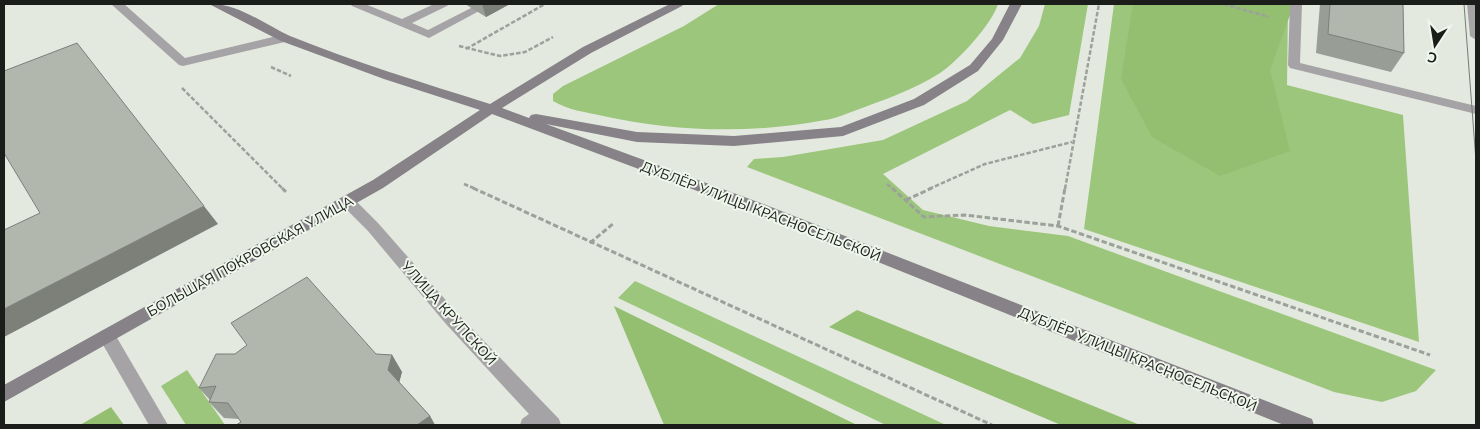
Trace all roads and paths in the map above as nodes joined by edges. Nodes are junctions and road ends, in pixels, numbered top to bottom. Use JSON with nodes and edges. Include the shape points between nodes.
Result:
{"nodes":[{"id":1,"x":117,"y":4,"type":"edge"},
{"id":2,"x":215,"y":4,"type":"edge"},
{"id":3,"x":356,"y":4,"type":"edge"},
{"id":4,"x":443,"y":4,"type":"edge"},
{"id":5,"x":545,"y":4,"type":"edge"},
{"id":6,"x":678,"y":4,"type":"edge"},
{"id":7,"x":1016,"y":4,"type":"edge"},
{"id":8,"x":1099,"y":4,"type":"edge"},
{"id":9,"x":1296,"y":4,"type":"edge"},
{"id":10,"x":1473,"y":4,"type":"edge"},
{"id":11,"x":475,"y":10,"type":"dead end"},
{"id":12,"x":403,"y":23,"type":"junction"},
{"id":13,"x":1476,"y":36,"type":"edge"},
{"id":14,"x":553,"y":37,"type":"dead end"},
{"id":15,"x":284,"y":38,"type":"junction"},
{"id":16,"x":179,"y":86,"type":"dead end"},
{"id":17,"x":491,"y":109,"type":"junction"},
{"id":18,"x":1476,"y":110,"type":"edge"},
{"id":19,"x":1072,"y":142,"type":"junction"},
{"id":20,"x":464,"y":184,"type":"dead end"},
{"id":21,"x":887,"y":184,"type":"dead end"},
{"id":22,"x":287,"y":193,"type":"dead end"},
{"id":23,"x":906,"y":200,"type":"dead end"},
{"id":24,"x":347,"y":201,"type":"junction"},
{"id":25,"x":614,"y":222,"type":"dead end"},
{"id":26,"x":1058,"y":226,"type":"junction"},
{"id":27,"x":590,"y":243,"type":"junction"},
{"id":28,"x":107,"y":336,"type":"junction"},
{"id":29,"x":1430,"y":355,"type":"dead end"},
{"id":30,"x":4,"y":394,"type":"edge"},
{"id":31,"x":541,"y":422,"type":"edge"},
{"id":32,"x":159,"y":425,"type":"edge"},
{"id":33,"x":992,"y":425,"type":"edge"},
{"id":34,"x":1305,"y":425,"type":"edge"}],
"edges":[{"from":1,"to":15,"type":"street","via":[[183,62]]},
{"from":2,"to":15,"type":"main road","name":"ДУБЛЁР УЛИЦЫ КРАСНОСЕЛЬСКОЙ"},
{"from":3,"to":12,"type":"street"},
{"from":4,"to":12,"type":"street"},
{"from":5,"to":14,"type":"path","via":[[466,49],[500,56],[525,52]]},
{"from":6,"to":17,"type":"main road","name":"БОЛЬШАЯ ПОКРОВСКАЯ УЛИЦА","via":[[587,50]]},
{"from":7,"to":17,"type":"main road","via":[[997,40],[974,68],[919,102],[843,131],[734,141],[636,137]]},
{"from":8,"to":19,"type":"path"},
{"from":9,"to":18,"type":"street","via":[[1294,65]]},
{"from":10,"to":13,"type":"street"},
{"from":11,"to":12,"type":"street","via":[[429,34]]},
{"from":15,"to":17,"type":"main road","name":"ДУБЛЁР УЛИЦЫ КРАСНОСЕЛЬСКОЙ"},
{"from":16,"to":22,"type":"path"},
{"from":17,"to":24,"type":"main road","name":"БОЛЬШАЯ ПОКРОВСКАЯ УЛИЦА"},
{"from":17,"to":34,"type":"main road","name":"ДУБЛЁР УЛИЦЫ КРАСНОСЕЛЬСКОЙ","via":[[761,209]]},
{"from":19,"to":23,"type":"path","via":[[985,164]]},
{"from":19,"to":26,"type":"path"},
{"from":20,"to":27,"type":"path"},
{"from":21,"to":26,"type":"path","via":[[924,218],[965,215]]},
{"from":24,"to":28,"type":"main road","name":"БОЛЬШАЯ ПОКРОВСКАЯ УЛИЦА"},
{"from":24,"to":31,"type":"street","name":"УЛИЦА КРУПСКОЙ"},
{"from":25,"to":27,"type":"path"},
{"from":26,"to":29,"type":"path"},
{"from":27,"to":33,"type":"path"},
{"from":28,"to":30,"type":"main road","name":"БОЛЬШАЯ ПОКРОВСКАЯ УЛИЦА"},
{"from":28,"to":32,"type":"street"}]}
